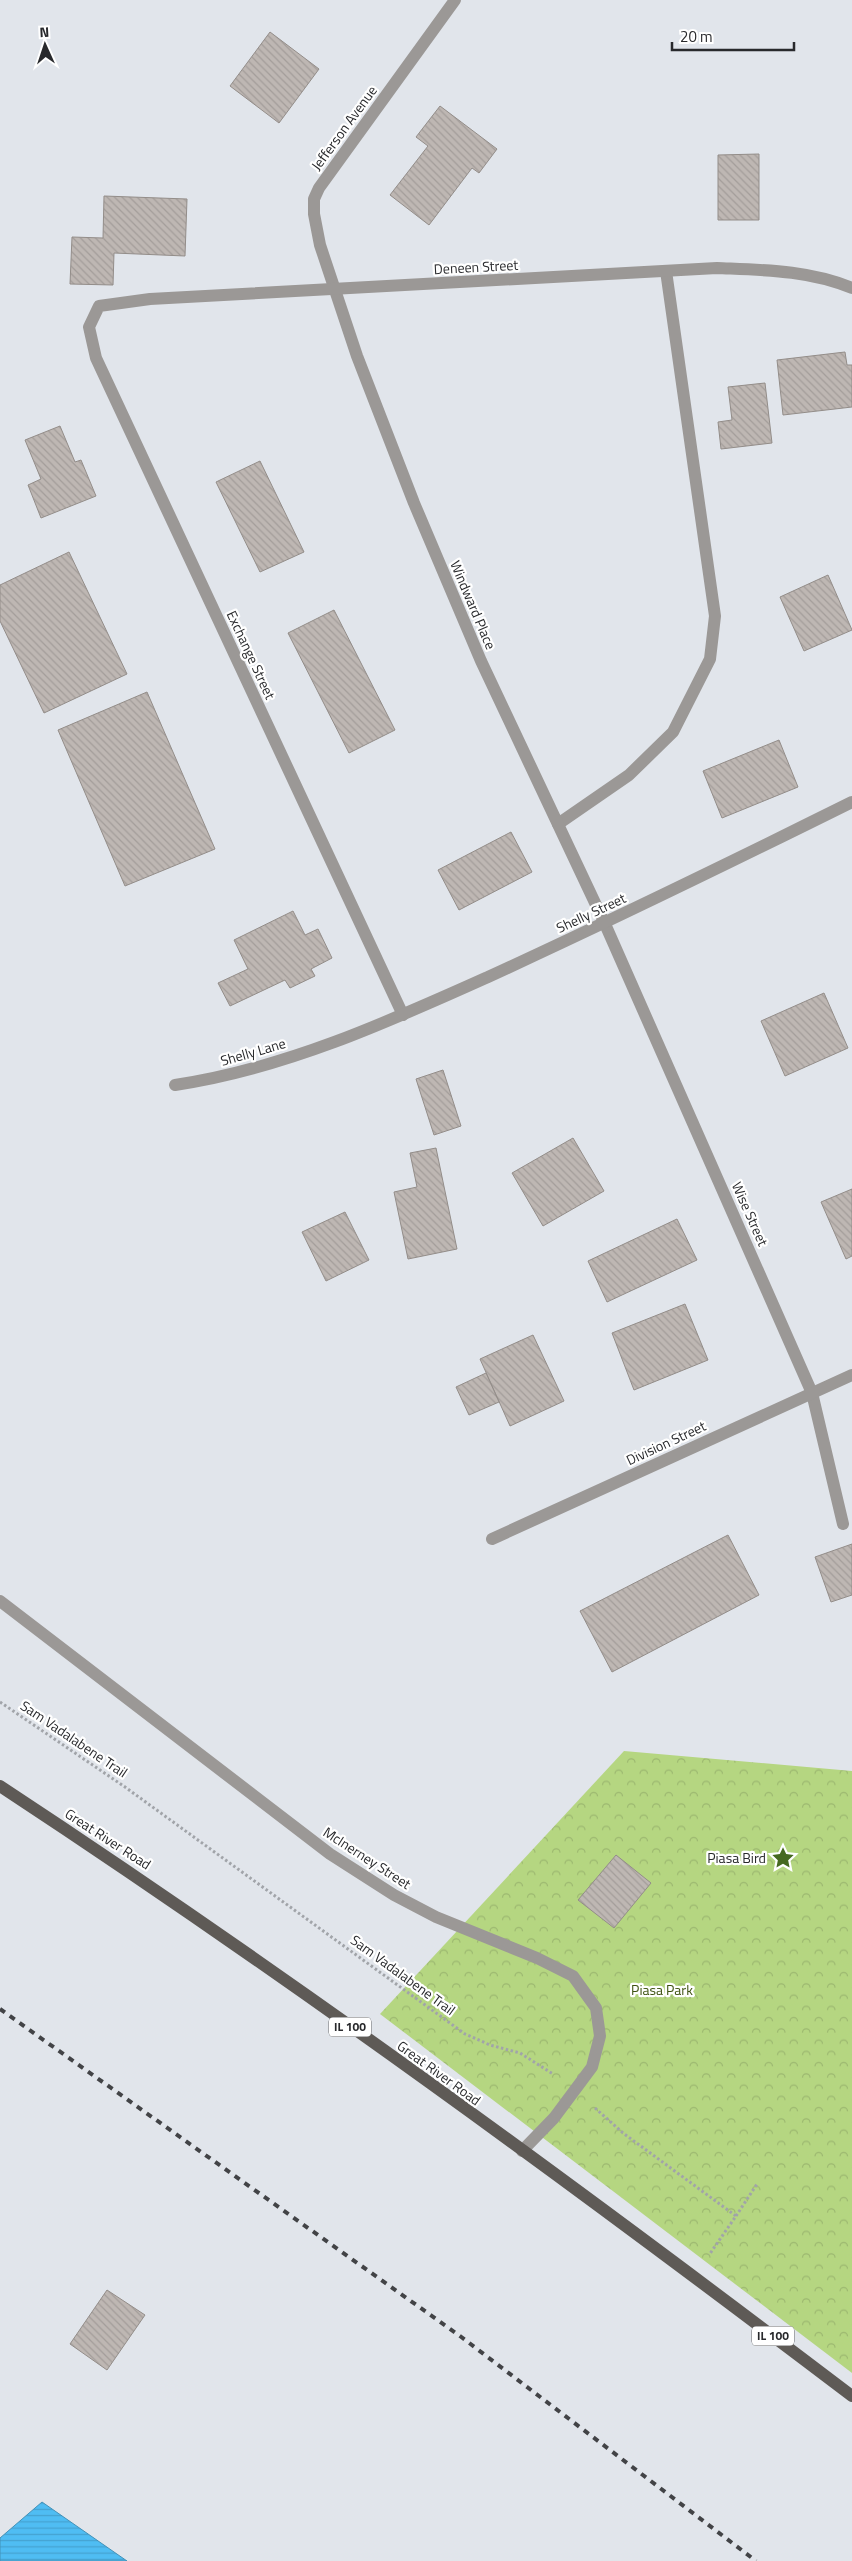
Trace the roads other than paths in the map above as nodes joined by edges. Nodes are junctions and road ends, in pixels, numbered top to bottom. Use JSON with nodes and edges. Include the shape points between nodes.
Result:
{"nodes":[{"id":1,"x":455,"y":0,"type":"edge"},
{"id":2,"x":666,"y":270,"type":"junction"},
{"id":3,"x":852,"y":288,"type":"edge"},
{"id":4,"x":334,"y":290,"type":"junction"},
{"id":5,"x":99,"y":306,"type":"joint"},
{"id":6,"x":852,"y":802,"type":"edge"},
{"id":7,"x":558,"y":824,"type":"junction"},
{"id":8,"x":605,"y":924,"type":"junction"},
{"id":9,"x":403,"y":1015,"type":"junction"},
{"id":10,"x":338,"y":1039,"type":"joint"},
{"id":11,"x":175,"y":1085,"type":"dead end"},
{"id":12,"x":852,"y":1375,"type":"edge"},
{"id":13,"x":812,"y":1393,"type":"junction"},
{"id":14,"x":843,"y":1524,"type":"dead end"},
{"id":15,"x":492,"y":1539,"type":"dead end"},
{"id":16,"x":0,"y":1601,"type":"edge"},
{"id":17,"x":0,"y":1786,"type":"edge"},
{"id":18,"x":522,"y":2151,"type":"junction"},
{"id":19,"x":852,"y":2396,"type":"edge"}],
"edges":[{"from":1,"to":4,"type":"street","name":"Jefferson Avenue","via":[[319,188],[314,200],[314,214]]},
{"from":2,"to":3,"type":"street","name":"Deneen Street","via":[[787,271],[833,280]]},
{"from":2,"to":4,"type":"street","name":"Deneen Street"},
{"from":2,"to":7,"type":"street","via":[[716,616],[710,659],[673,732],[629,775]]},
{"from":4,"to":5,"type":"street","name":"Deneen Street","via":[[150,299]]},
{"from":4,"to":7,"type":"street","name":"Windward Place","via":[[421,521],[481,661]]},
{"from":5,"to":9,"type":"street","name":"Exchange Street","via":[[89,327],[96,358]]},
{"from":6,"to":8,"type":"street","name":"Shelly Street"},
{"from":7,"to":8,"type":"street","name":"Windward Place"},
{"from":8,"to":9,"type":"street","name":"Shelly Street"},
{"from":8,"to":13,"type":"street","name":"Wise Street"},
{"from":9,"to":10,"type":"street","name":"Shelly Street"},
{"from":10,"to":11,"type":"street","name":"Shelly Lane","via":[[274,1063]]},
{"from":12,"to":13,"type":"street","name":"Division Street"},
{"from":13,"to":14,"type":"street","name":"Wise Street"},
{"from":13,"to":15,"type":"street","name":"Division Street"},
{"from":16,"to":18,"type":"street","name":"McInerney Street","via":[[330,1854],[394,1895],[436,1917],[573,1976],[596,2008],[600,2036],[592,2067],[554,2118]]},
{"from":17,"to":18,"type":"main road","name":"Great River Road","number":"IL 100","via":[[164,1894]]},
{"from":18,"to":19,"type":"main road","name":"Great River Road","number":"IL 100"}]}
